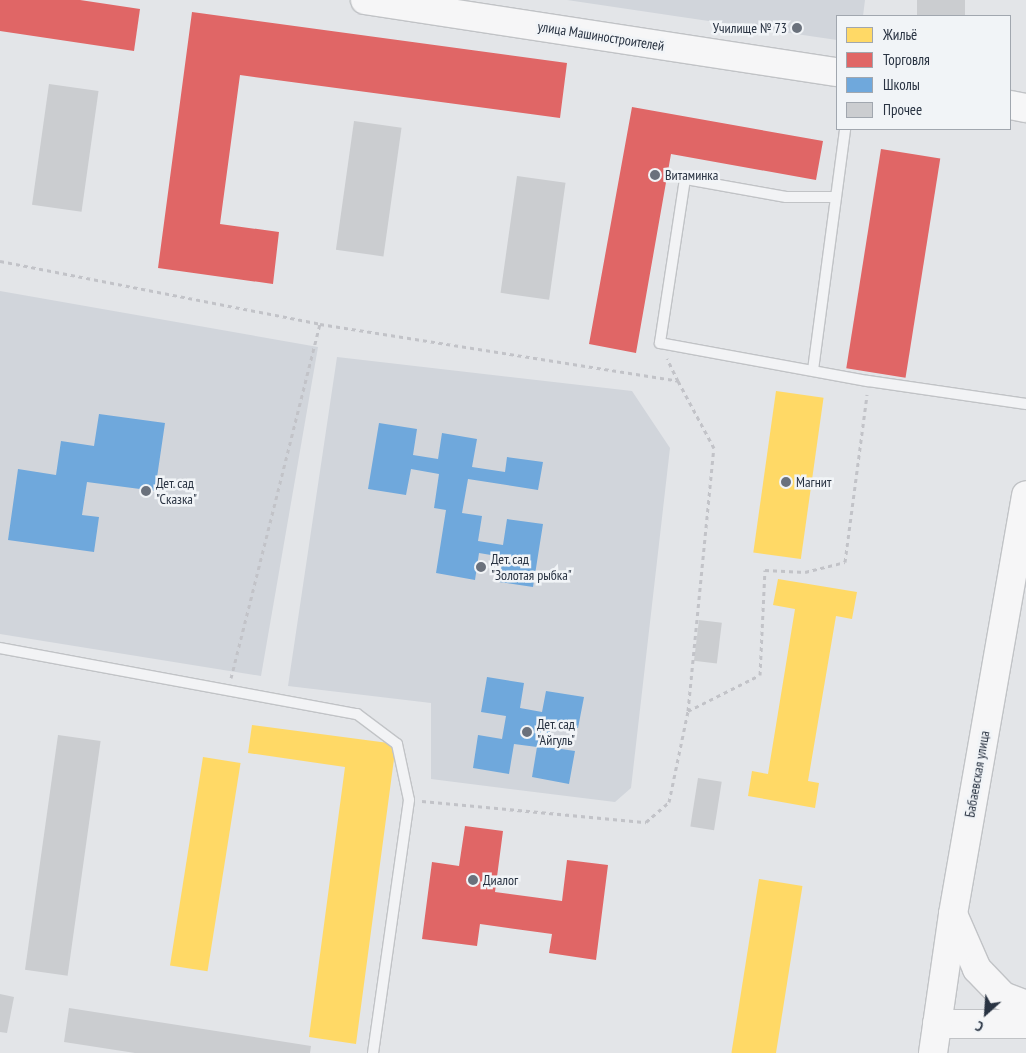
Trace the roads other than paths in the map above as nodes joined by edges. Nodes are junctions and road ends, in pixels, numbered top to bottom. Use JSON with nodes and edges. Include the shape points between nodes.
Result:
{"nodes":[{"id":1,"x":365,"y":0,"type":"edge"},
{"id":2,"x":836,"y":72,"type":"edge"},
{"id":3,"x":1011,"y":105,"type":"edge"},
{"id":4,"x":1026,"y":108,"type":"edge"},
{"id":5,"x":845,"y":130,"type":"edge"},
{"id":6,"x":836,"y":197,"type":"junction"},
{"id":7,"x":813,"y":370,"type":"junction"},
{"id":8,"x":1026,"y":404,"type":"edge"},
{"id":9,"x":1026,"y":495,"type":"edge"},
{"id":10,"x":0,"y":648,"type":"edge"},
{"id":11,"x":953,"y":914,"type":"junction"},
{"id":12,"x":1026,"y":1005,"type":"edge"},
{"id":13,"x":937,"y":1024,"type":"junction"},
{"id":14,"x":1026,"y":1024,"type":"edge"},
{"id":15,"x":373,"y":1053,"type":"edge"},
{"id":16,"x":933,"y":1053,"type":"edge"}],
"edges":[{"from":1,"to":2,"type":"main road","name":"улица Машиностроителей"},
{"from":3,"to":4,"type":"main road"},
{"from":5,"to":6,"type":"lane"},
{"from":6,"to":7,"type":"lane"},
{"from":6,"to":7,"type":"lane","via":[[786,197],[685,180],[660,343]]},
{"from":7,"to":8,"type":"lane"},
{"from":9,"to":11,"type":"main road","name":"Бабаевская улица"},
{"from":10,"to":15,"type":"lane","via":[[357,714],[397,744],[409,800]]},
{"from":11,"to":12,"type":"main road","via":[[977,969],[1003,996]]},
{"from":11,"to":13,"type":"main road","name":"Бабаевская улица"},
{"from":13,"to":14,"type":"main road"},
{"from":13,"to":16,"type":"main road","name":"Бабаевская улица"}]}
